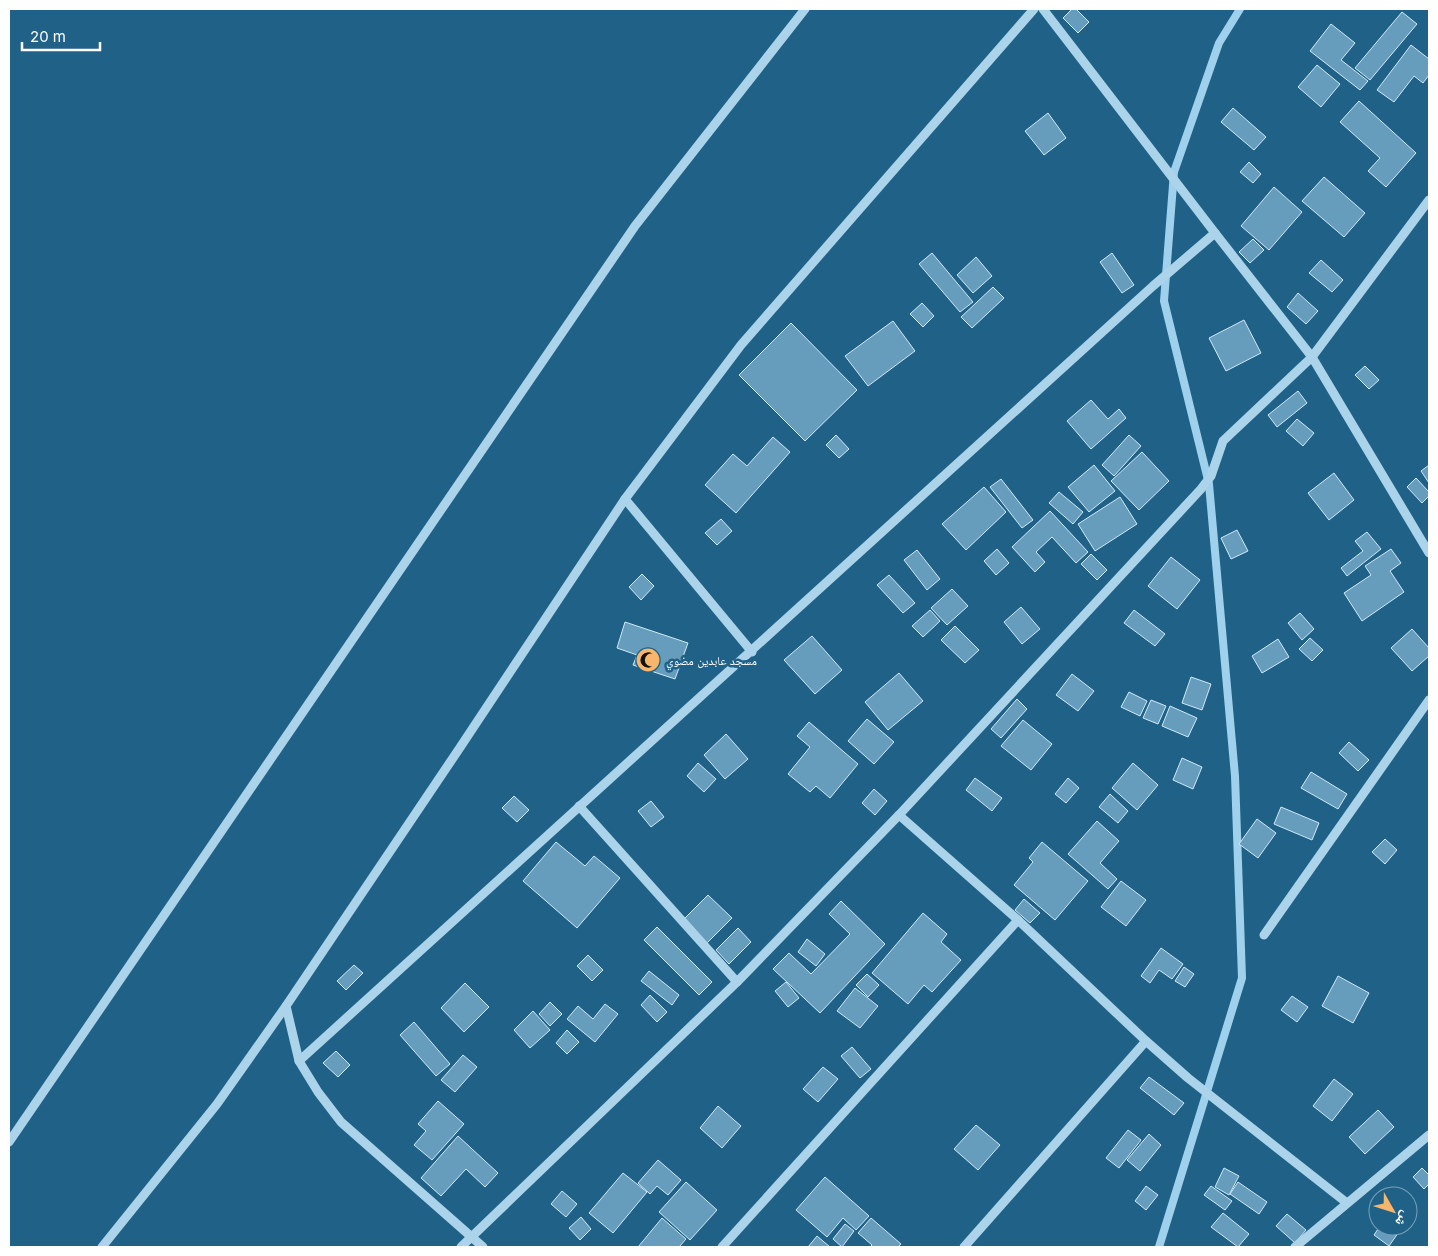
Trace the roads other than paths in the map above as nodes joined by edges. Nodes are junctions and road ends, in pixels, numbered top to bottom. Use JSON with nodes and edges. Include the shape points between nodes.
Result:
{"nodes":[{"id":1,"x":805,"y":9,"type":"edge"},
{"id":2,"x":1034,"y":9,"type":"edge"},
{"id":3,"x":1043,"y":9,"type":"edge"},
{"id":4,"x":1429,"y":200,"type":"edge"},
{"id":5,"x":1214,"y":233,"type":"junction"},
{"id":6,"x":1312,"y":357,"type":"junction"},
{"id":7,"x":625,"y":499,"type":"junction"},
{"id":8,"x":1429,"y":553,"type":"edge"},
{"id":9,"x":752,"y":652,"type":"junction"},
{"id":10,"x":1429,"y":700,"type":"edge"},
{"id":11,"x":579,"y":806,"type":"junction"},
{"id":12,"x":899,"y":815,"type":"junction"},
{"id":13,"x":1018,"y":920,"type":"junction"},
{"id":14,"x":1264,"y":935,"type":"dead end"},
{"id":15,"x":737,"y":982,"type":"junction"},
{"id":16,"x":286,"y":1006,"type":"junction"},
{"id":17,"x":1146,"y":1041,"type":"junction"},
{"id":18,"x":299,"y":1061,"type":"junction"},
{"id":19,"x":1429,"y":1135,"type":"edge"},
{"id":20,"x":9,"y":1142,"type":"edge"},
{"id":21,"x":1347,"y":1203,"type":"junction"},
{"id":22,"x":471,"y":1237,"type":"junction"},
{"id":23,"x":102,"y":1247,"type":"edge"},
{"id":24,"x":460,"y":1247,"type":"edge"},
{"id":25,"x":483,"y":1247,"type":"edge"},
{"id":26,"x":722,"y":1247,"type":"edge"},
{"id":27,"x":964,"y":1247,"type":"edge"},
{"id":28,"x":1295,"y":1247,"type":"edge"}],
"edges":[{"from":1,"to":20,"type":"street","via":[[635,226]]},
{"from":2,"to":7,"type":"street","via":[[741,345]]},
{"from":3,"to":5,"type":"street"},
{"from":4,"to":6,"type":"street"},
{"from":5,"to":6,"type":"street"},
{"from":5,"to":9,"type":"street"},
{"from":6,"to":8,"type":"street"},
{"from":6,"to":12,"type":"street","via":[[1223,441],[1211,476],[1201,490]]},
{"from":7,"to":9,"type":"street"},
{"from":7,"to":16,"type":"street"},
{"from":9,"to":11,"type":"street"},
{"from":10,"to":14,"type":"street"},
{"from":11,"to":15,"type":"street"},
{"from":11,"to":18,"type":"street"},
{"from":12,"to":13,"type":"street"},
{"from":12,"to":15,"type":"street"},
{"from":13,"to":17,"type":"street"},
{"from":13,"to":26,"type":"street"},
{"from":15,"to":22,"type":"street"},
{"from":16,"to":18,"type":"street"},
{"from":16,"to":23,"type":"street","via":[[217,1104]]},
{"from":17,"to":21,"type":"street"},
{"from":17,"to":27,"type":"street"},
{"from":18,"to":22,"type":"street","via":[[341,1122]]},
{"from":19,"to":21,"type":"street"},
{"from":21,"to":28,"type":"street"},
{"from":22,"to":24,"type":"street"},
{"from":22,"to":25,"type":"street"}]}
